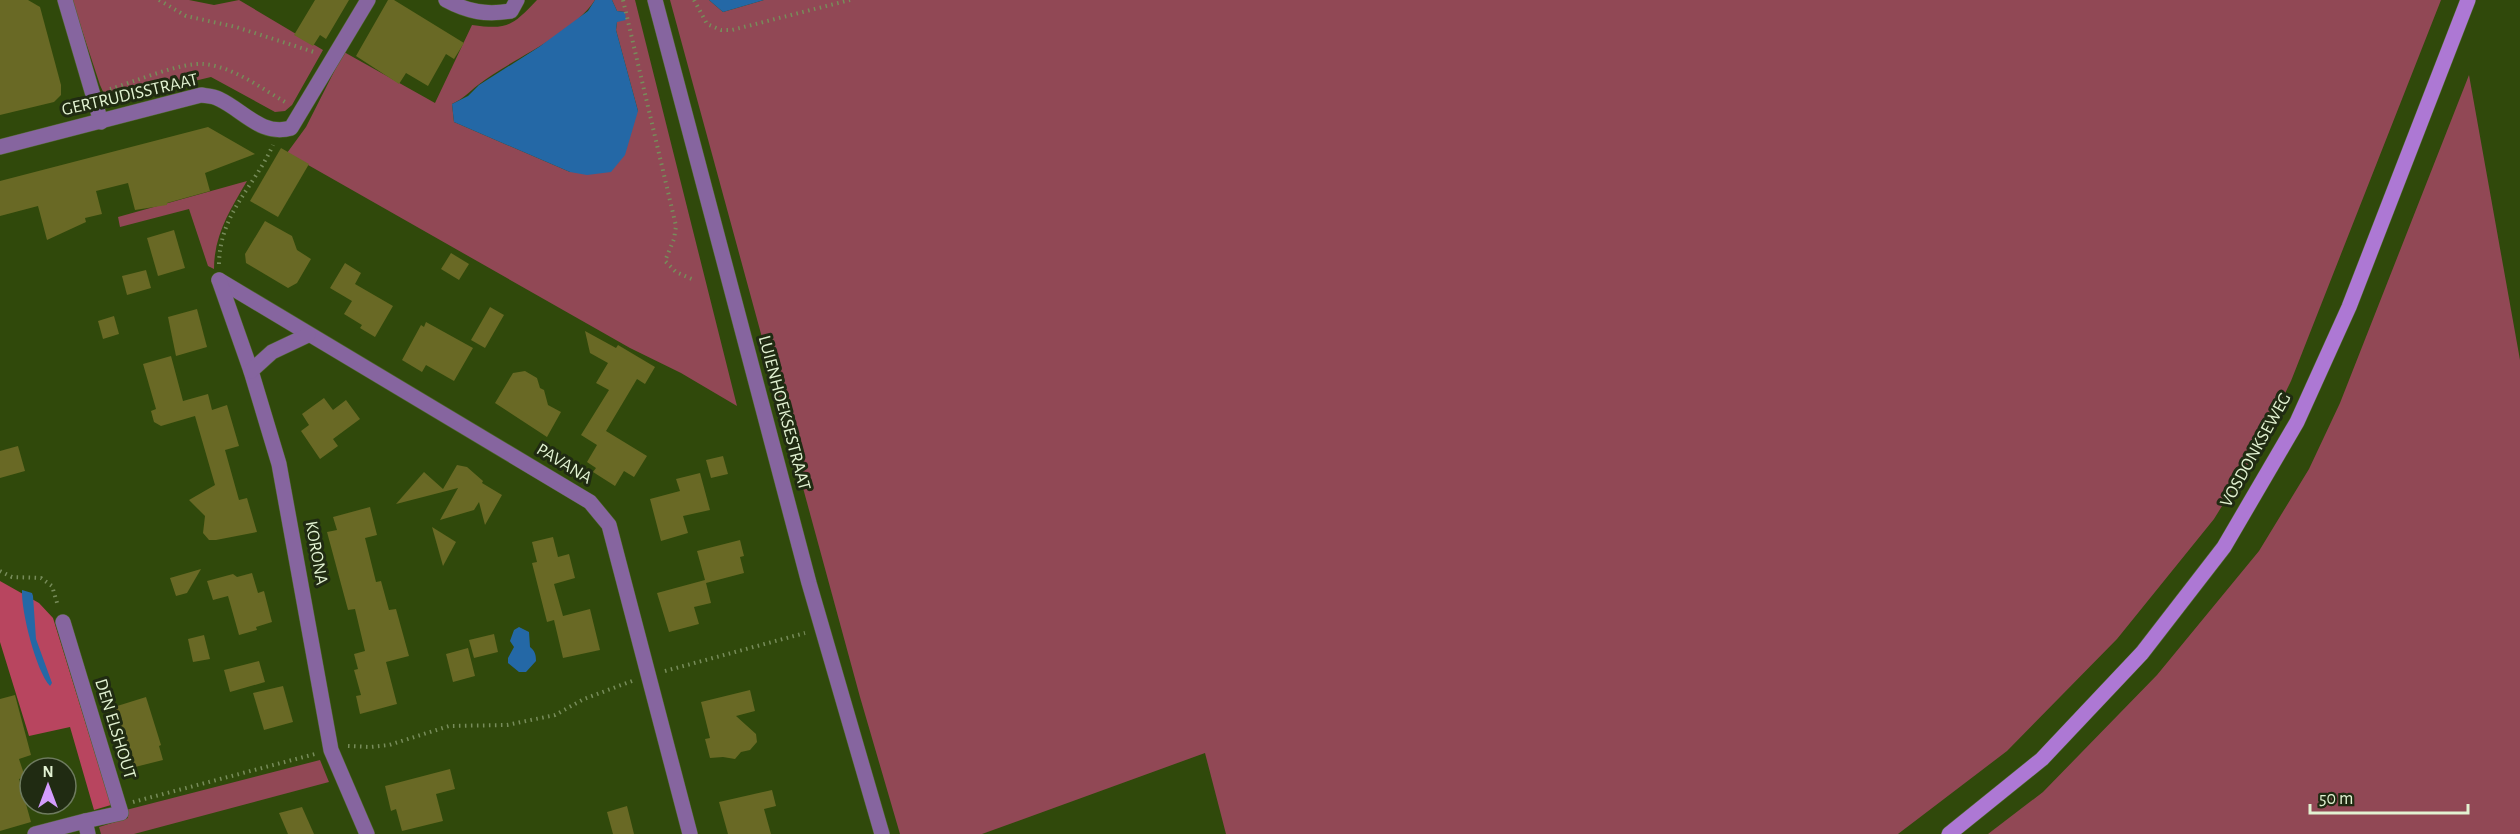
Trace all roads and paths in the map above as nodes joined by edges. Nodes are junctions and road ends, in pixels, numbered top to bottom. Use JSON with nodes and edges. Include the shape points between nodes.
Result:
{"nodes":[{"id":1,"x":65,"y":0,"type":"edge"},
{"id":2,"x":159,"y":0,"type":"edge"},
{"id":3,"x":368,"y":0,"type":"edge"},
{"id":4,"x":446,"y":0,"type":"edge"},
{"id":5,"x":517,"y":0,"type":"edge"},
{"id":6,"x":623,"y":0,"type":"edge"},
{"id":7,"x":656,"y":0,"type":"edge"},
{"id":8,"x":694,"y":0,"type":"edge"},
{"id":9,"x":850,"y":0,"type":"edge"},
{"id":10,"x":2468,"y":0,"type":"edge"},
{"id":11,"x":331,"y":61,"type":"junction"},
{"id":12,"x":101,"y":122,"type":"junction"},
{"id":13,"x":280,"y":131,"type":"junction"},
{"id":14,"x":0,"y":147,"type":"edge"},
{"id":15,"x":219,"y":280,"type":"junction"},
{"id":16,"x":694,"y":280,"type":"dead end"},
{"id":17,"x":308,"y":335,"type":"junction"},
{"id":18,"x":251,"y":371,"type":"junction"},
{"id":19,"x":0,"y":571,"type":"edge"},
{"id":20,"x":63,"y":622,"type":"joint"},
{"id":21,"x":811,"y":632,"type":"dead end"},
{"id":22,"x":648,"y":675,"type":"junction"},
{"id":23,"x":331,"y":750,"type":"junction"},
{"id":24,"x":118,"y":806,"type":"junction"},
{"id":25,"x":87,"y":828,"type":"edge"},
{"id":26,"x":35,"y":834,"type":"edge"},
{"id":27,"x":367,"y":834,"type":"edge"},
{"id":28,"x":690,"y":834,"type":"edge"},
{"id":29,"x":882,"y":834,"type":"edge"},
{"id":30,"x":1949,"y":834,"type":"edge"}],
"edges":[{"from":1,"to":12,"type":"street"},
{"from":2,"to":11,"type":"path","via":[[186,16],[236,27],[316,52]]},
{"from":3,"to":11,"type":"street"},
{"from":4,"to":5,"type":"street","via":[[466,11],[493,14],[511,11]]},
{"from":6,"to":16,"type":"path","via":[[676,226],[665,261],[676,272]]},
{"from":7,"to":29,"type":"street","name":"LUIENHOEKSESTRAAT","via":[[792,519]]},
{"from":8,"to":9,"type":"path","via":[[707,24],[721,30]]},
{"from":10,"to":30,"type":"main road","name":"VOSDONKSEWEG","via":[[2349,307],[2297,422],[2224,547],[2142,653],[2042,759]]},
{"from":11,"to":13,"type":"street","via":[[291,128]]},
{"from":12,"to":13,"type":"street","name":"GERTRUDISSTRAAT","via":[[201,94],[218,98],[259,125]]},
{"from":12,"to":14,"type":"street","name":"GERTRUDISSTRAAT"},
{"from":13,"to":15,"type":"path","via":[[226,224],[219,243]]},
{"from":15,"to":17,"type":"street","name":"PAVANA"},
{"from":15,"to":18,"type":"street","name":"KORONA"},
{"from":17,"to":18,"type":"street","via":[[272,352]]},
{"from":17,"to":22,"type":"street","name":"PAVANA","via":[[590,502],[609,525]]},
{"from":18,"to":23,"type":"street","name":"KORONA","via":[[281,475]]},
{"from":19,"to":20,"type":"path","via":[[12,578],[41,578],[52,586]]},
{"from":20,"to":24,"type":"street","name":"DEN ELSHOUT"},
{"from":21,"to":22,"type":"path"},
{"from":22,"to":23,"type":"path","via":[[585,699],[555,716],[507,725],[449,726],[389,745],[342,745]]},
{"from":22,"to":28,"type":"street","name":"PAVANA"},
{"from":23,"to":24,"type":"path"},
{"from":23,"to":27,"type":"street","name":"KORONA"},
{"from":24,"to":25,"type":"street","name":"DEN ELSHOUT","via":[[121,813]]},
{"from":25,"to":26,"type":"street","name":"DEN ELSHOUT"}]}
